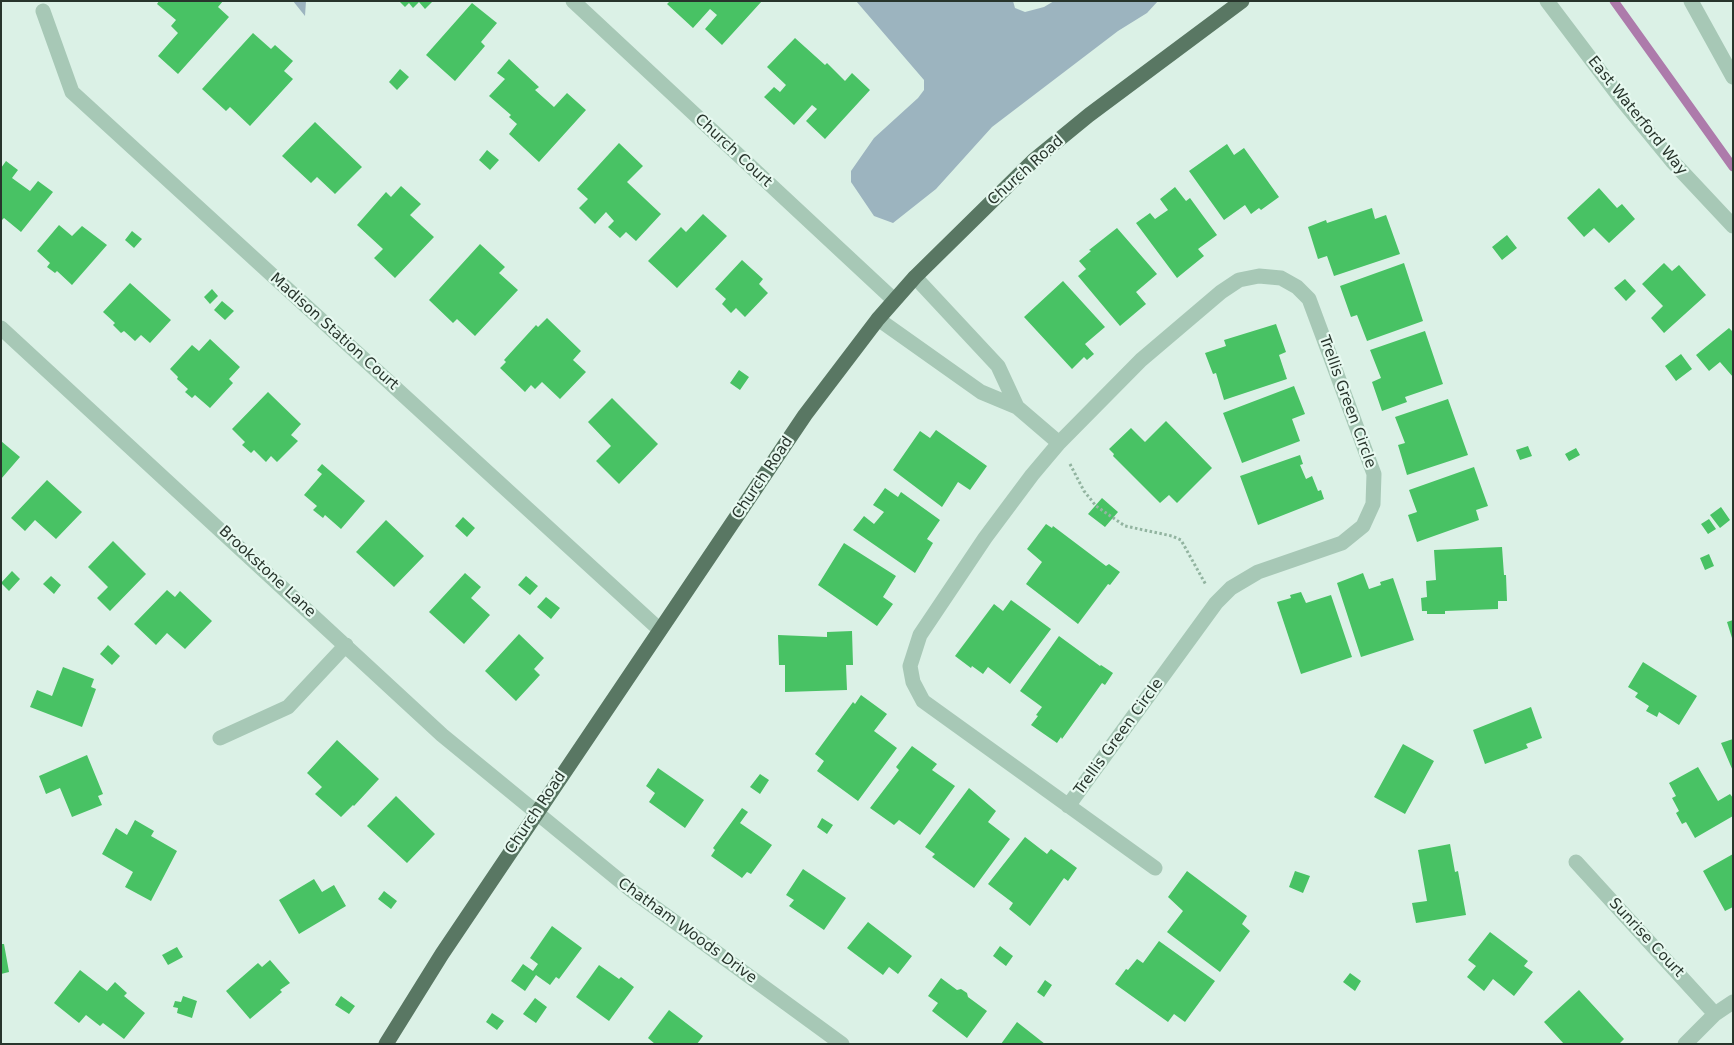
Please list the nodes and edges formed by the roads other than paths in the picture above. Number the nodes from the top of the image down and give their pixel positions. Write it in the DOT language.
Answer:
graph roads {
  1 [pos="573,1"];
  2 [pos="1242,1"];
  3 [pos="1547,1"];
  4 [pos="1691,1"];
  5 [pos="1226,6"];
  6 [pos="43,11"];
  7 [pos="1733,77"];
  8 [pos="1733,226"];
  9 [pos="915,277"];
  10 [pos="894,300"];
  11 [pos="878,319"];
  12 [pos="1,328"];
  13 [pos="1018,407"];
  14 [pos="1059,443"];
  15 [pos="660,630"];
  16 [pos="346,645"];
  17 [pos="220,738"];
  18 [pos="1068,806"];
  19 [pos="536,813"];
  20 [pos="1576,862"];
  21 [pos="1155,868"];
  22 [pos="1733,1002"];
  23 [pos="1715,1014"];
  24 [pos="386,1044"];
  25 [pos="842,1044"];
  26 [pos="1686,1044"];
  1 -- 10 [label="street, Church Court"];
  2 -- 5 [label="main road, Church Road"];
  3 -- 8 [label="street, East Waterford Way"];
  4 -- 7 [label="street"];
  5 -- 9 [label="main road, Church Road"];
  6 -- 15 [label="street, Madison Station Court"];
  9 -- 10 [label="main road, Church Road"];
  9 -- 13 [label="street"];
  10 -- 11 [label="main road, Church Road"];
  11 -- 13 [label="street"];
  11 -- 15 [label="main road, Church Road"];
  12 -- 16 [label="street, Brookstone Lane"];
  13 -- 14 [label="street"];
  14 -- 18 [label="street, Trellis Green Circle"];
  14 -- 18 [label="street, Trellis Green Circle"];
  15 -- 19 [label="main road, Church Road"];
  16 -- 17 [label="street"];
  16 -- 19 [label="street, Brookstone Lane"];
  18 -- 21 [label="street, Trellis Green Circle"];
  19 -- 24 [label="main road, Church Road"];
  19 -- 25 [label="street, Chatham Woods Drive"];
  20 -- 23 [label="street, Sunrise Court"];
  22 -- 23 [label="street"];
  23 -- 26 [label="street"];
}
